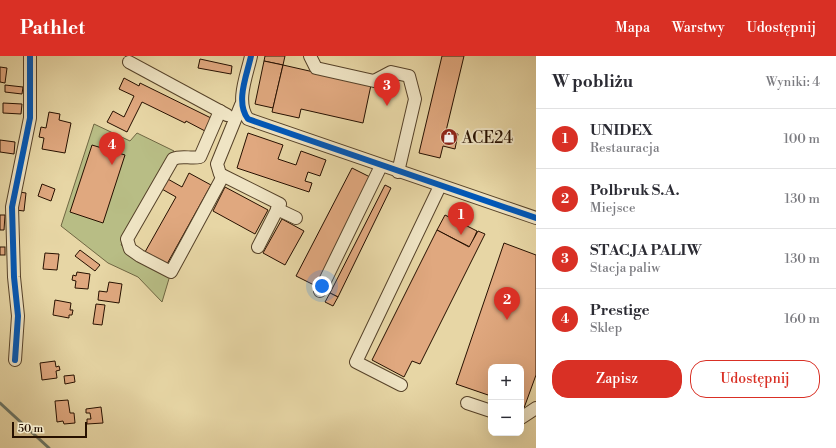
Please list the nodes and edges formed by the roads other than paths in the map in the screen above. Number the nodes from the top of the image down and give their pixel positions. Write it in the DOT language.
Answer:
graph roads {
  1 [pos="30,56"];
  2 [pos="251,56"];
  3 [pos="310,56"];
  4 [pos="129,62"];
  5 [pos="241,105"];
  6 [pos="220,111"];
  7 [pos="236,119"];
  8 [pos="381,166"];
  9 [pos="398,172"];
  10 [pos="223,176"];
  11 [pos="440,186"];
  12 [pos="277,209"];
  13 [pos="296,218"];
  14 [pos="536,218"];
  15 [pos="258,247"];
  16 [pos="320,291"];
  17 [pos="15,360"];
  18 [pos="401,385"];
  19 [pos="467,403"];
  20 [pos="536,408"];
  21 [pos="488,410"];
  22 [pos="524,416"];
  1 -- 17 [label="street"];
  2 -- 5 [label="street"];
  3 -- 9 [label="street"];
  4 -- 6 [label="street"];
  5 -- 7 [label="street"];
  5 -- 8 [label="street"];
  6 -- 7 [label="street"];
  6 -- 10 [label="street"];
  7 -- 10 [label="street"];
  8 -- 9 [label="street"];
  8 -- 16 [label="street"];
  9 -- 11 [label="street"];
  10 -- 12 [label="street"];
  11 -- 14 [label="street"];
  11 -- 18 [label="street"];
  12 -- 13 [label="street"];
  12 -- 15 [label="street"];
  19 -- 21 [label="street"];
  20 -- 22 [label="street"];
}
